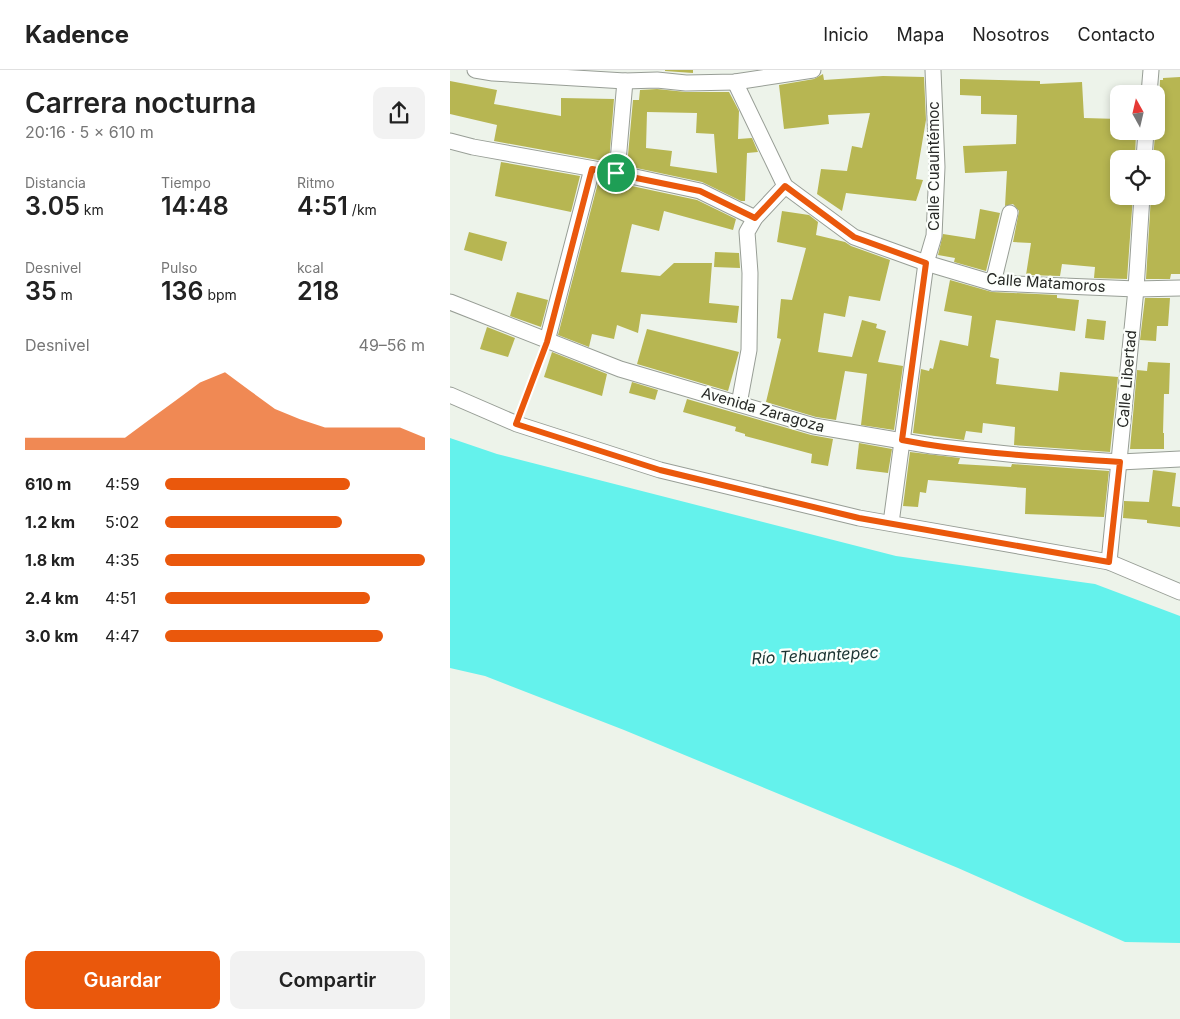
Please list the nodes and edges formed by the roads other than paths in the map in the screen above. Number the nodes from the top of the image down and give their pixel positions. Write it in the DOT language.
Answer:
graph roads {
  1 [pos="475,70"];
  2 [pos="803,70"];
  3 [pos="934,70"];
  4 [pos="1151,70"];
  5 [pos="658,75"];
  6 [pos="625,81"];
  7 [pos="735,82"];
  8 [pos="1150,85"];
  9 [pos="450,141"];
  10 [pos="592,169"];
  11 [pos="616,173"];
  12 [pos="785,186"];
  13 [pos="1141,205"];
  14 [pos="1010,213"];
  15 [pos="755,218"];
  16 [pos="926,263"];
  17 [pos="993,283"];
  18 [pos="1180,288"];
  19 [pos="1136,289"];
  20 [pos="450,302"];
  21 [pos="547,342"];
  22 [pos="450,395"];
  23 [pos="740,404"];
  24 [pos="902,440"];
  25 [pos="1180,459"];
  26 [pos="1120,462"];
  27 [pos="891,523"];
  28 [pos="1109,562"];
  29 [pos="1180,592"];
  1 -- 6 [label="street"];
  2 -- 7 [label="street"];
  3 -- 16 [label="street, Calle Cuauhtémoc"];
  4 -- 8 [label="street"];
  5 -- 6 [label="street"];
  5 -- 7 [label="street"];
  6 -- 11 [label="street"];
  7 -- 12 [label="street"];
  9 -- 10 [label="street"];
  10 -- 11 [label="street"];
  10 -- 21 [label="street"];
  11 -- 15 [label="street"];
  12 -- 15 [label="street"];
  12 -- 16 [label="street, Calle Matamoros"];
  13 -- 19 [label="street, Calle Libertad"];
  14 -- 17 [label="street"];
  15 -- 23 [label="street"];
  16 -- 17 [label="street, Calle Matamoros"];
  16 -- 24 [label="street, Calle Cuauhtémoc"];
  17 -- 19 [label="street, Calle Matamoros"];
  18 -- 19 [label="street, Calle Matamoros"];
  19 -- 26 [label="street, Calle Libertad"];
  20 -- 21 [label="street, Avenida Zaragoza"];
  21 -- 23 [label="street, Avenida Zaragoza"];
  22 -- 27 [label="street"];
  23 -- 24 [label="street, Avenida Zaragoza"];
  24 -- 26 [label="street, Avenida Zaragoza"];
  24 -- 27 [label="street, Calle Cuauhtémoc"];
  25 -- 26 [label="street, Avenida Zaragoza"];
  26 -- 28 [label="street, Calle Libertad"];
  27 -- 28 [label="street"];
  28 -- 29 [label="street"];
}
